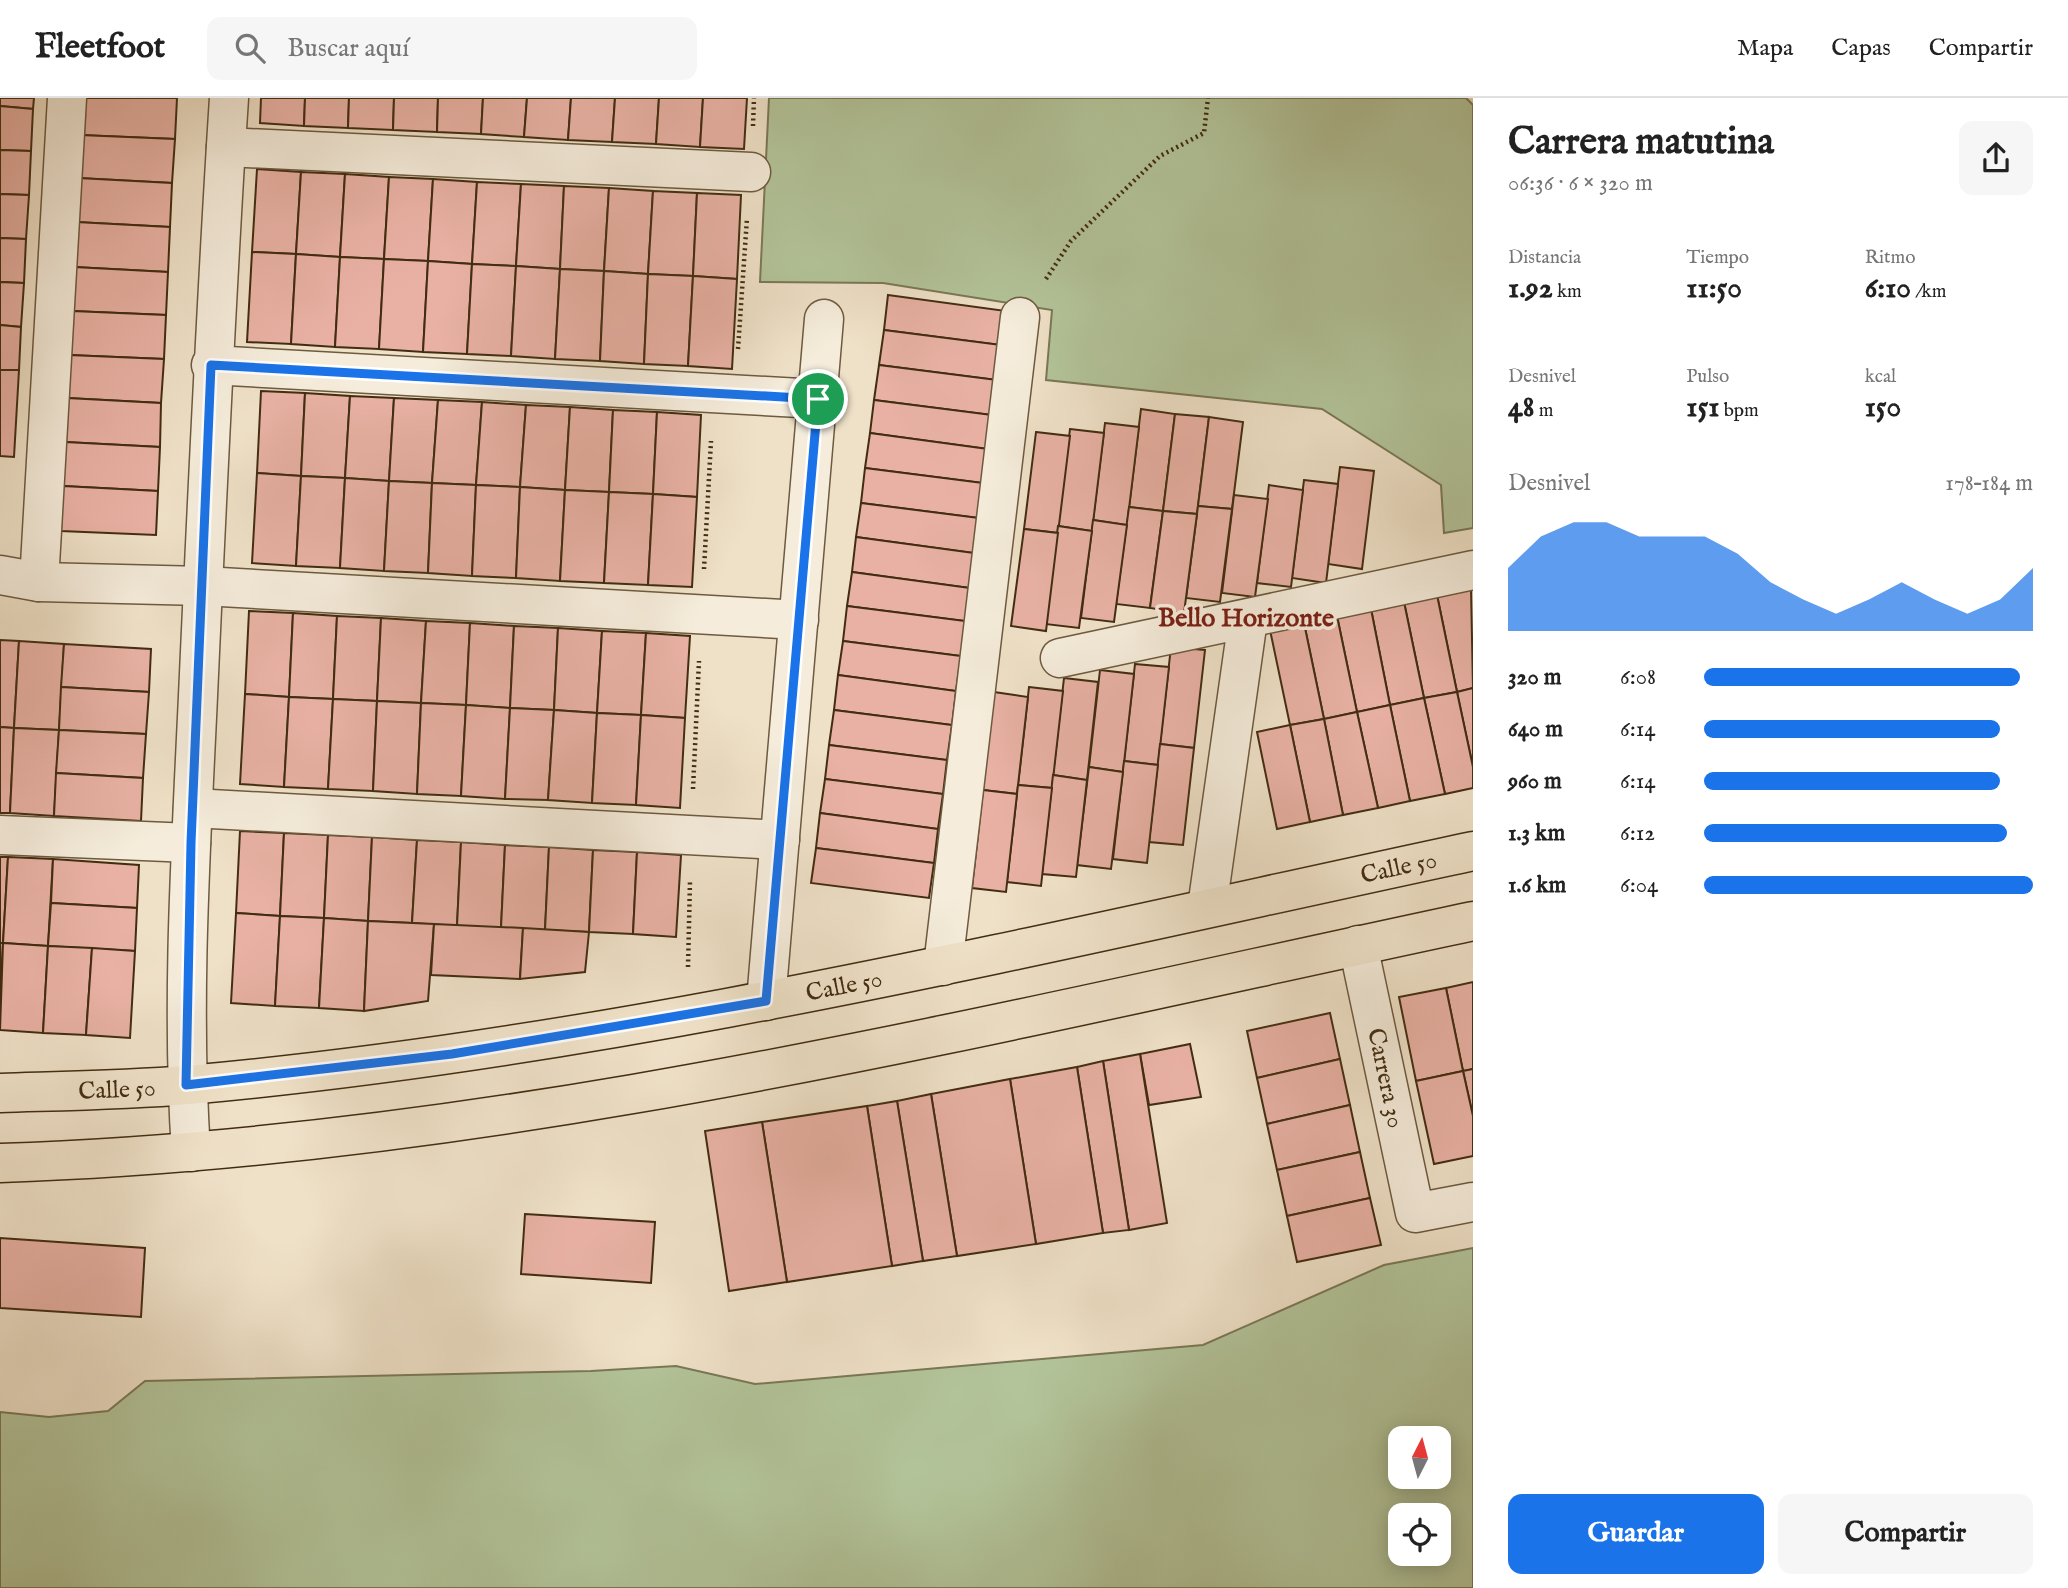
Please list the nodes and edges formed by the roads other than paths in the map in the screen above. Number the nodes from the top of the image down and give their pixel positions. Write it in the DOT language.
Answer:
graph roads {
  1 [pos="67,98"];
  2 [pos="229,98"];
  3 [pos="226,147"];
  4 [pos="751,173"];
  5 [pos="1020,317"];
  6 [pos="824,319"];
  7 [pos="211,365"];
  8 [pos="818,399"];
  9 [pos="1473,570"];
  10 [pos="0,575"];
  11 [pos="39,582"];
  12 [pos="203,586"];
  13 [pos="1248,619"];
  14 [pos="799,620"];
  15 [pos="1060,658"];
  16 [pos="192,826"];
  17 [pos="0,835"];
  18 [pos="779,840"];
  19 [pos="1473,851"];
  20 [pos="1207,908"];
  21 [pos="1473,921"];
  22 [pos="1358,946"];
  23 [pos="943,966"];
  24 [pos="766,1001"];
  25 [pos="186,1085"];
  26 [pos="0,1093"];
  27 [pos="191,1152"];
  28 [pos="0,1163"];
  29 [pos="1473,1202"];
  1 -- 11 [label="street"];
  2 -- 3 [label="street"];
  3 -- 4 [label="street"];
  3 -- 7 [label="street"];
  5 -- 23 [label="street"];
  6 -- 8 [label="street"];
  7 -- 8 [label="street"];
  7 -- 12 [label="street"];
  8 -- 14 [label="street"];
  9 -- 13 [label="street"];
  10 -- 11 [label="street"];
  11 -- 12 [label="street"];
  12 -- 14 [label="street"];
  12 -- 16 [label="street"];
  13 -- 15 [label="street"];
  13 -- 20 [label="street"];
  14 -- 18 [label="street"];
  16 -- 17 [label="street"];
  16 -- 18 [label="street"];
  16 -- 25 [label="street"];
  18 -- 24 [label="street"];
  19 -- 20 [label="main road, Calle 50"];
  20 -- 23 [label="main road, Calle 50"];
  21 -- 22 [label="main road"];
  22 -- 27 [label="main road"];
  22 -- 29 [label="street, Carrera 30"];
  23 -- 24 [label="main road, Calle 50"];
  24 -- 25 [label="main road, Calle 50"];
  25 -- 26 [label="main road, Calle 50"];
  25 -- 27 [label="street"];
  27 -- 28 [label="main road"];
}
